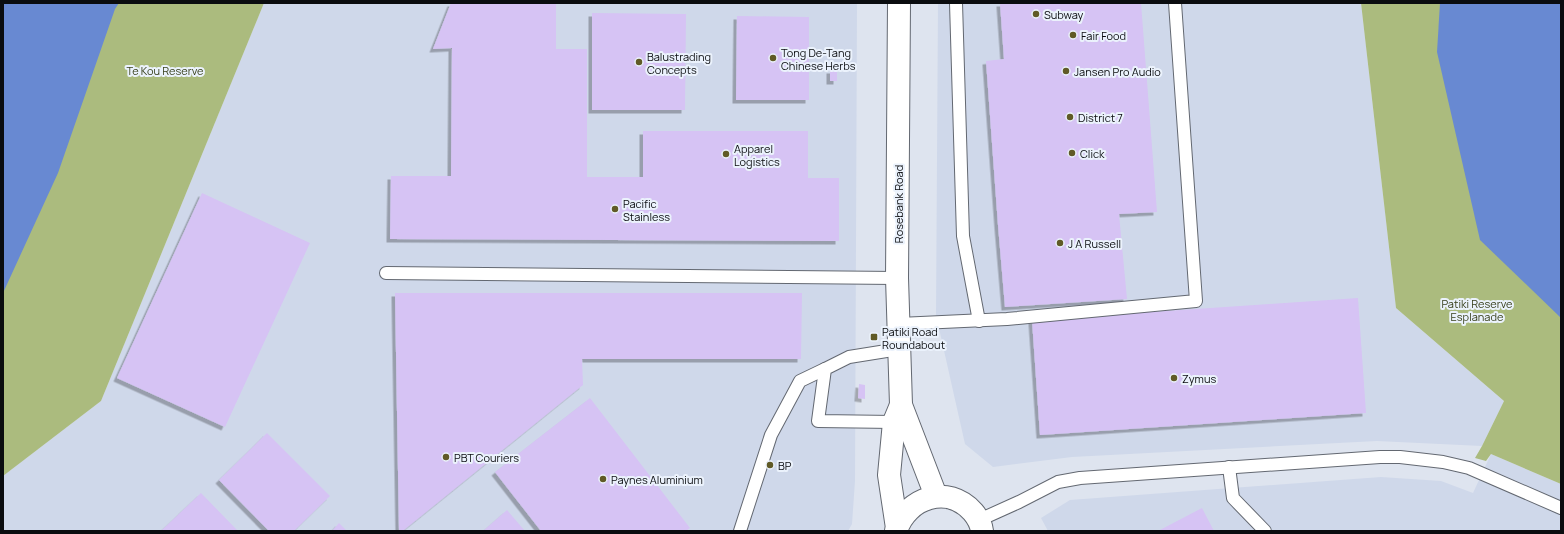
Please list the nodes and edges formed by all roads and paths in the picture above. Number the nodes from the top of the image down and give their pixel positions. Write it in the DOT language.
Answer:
graph roads {
  1 [pos="899,3"];
  2 [pos="956,3"];
  3 [pos="1175,3"];
  4 [pos="386,273"];
  5 [pos="897,278"];
  6 [pos="979,321"];
  7 [pos="899,324"];
  8 [pos="899,349"];
  9 [pos="825,369"];
  10 [pos="897,413"];
  11 [pos="1229,467"];
  12 [pos="936,496"];
  13 [pos="1561,508"];
  14 [pos="981,525"];
  15 [pos="896,530"];
  16 [pos="740,531"];
  17 [pos="1265,531"];
  1 -- 5 [label="main road, Rosebank Road"];
  2 -- 6 [label="lane"];
  3 -- 6 [label="lane"];
  4 -- 5 [label="lane"];
  5 -- 7 [label="main road, Rosebank Road"];
  6 -- 7 [label="lane"];
  7 -- 8 [label="main road, Rosebank Road"];
  8 -- 9 [label="lane"];
  8 -- 10 [label="main road, Rosebank Road"];
  9 -- 10 [label="lane"];
  9 -- 16 [label="lane"];
  10 -- 12 [label="main road, Rosebank Road"];
  10 -- 15 [label="main road, Rosebank Road"];
  11 -- 13 [label="lane"];
  11 -- 14 [label="lane"];
  11 -- 17 [label="lane"];
  12 -- 14 [label="main road"];
  12 -- 15 [label="main road"];
}
